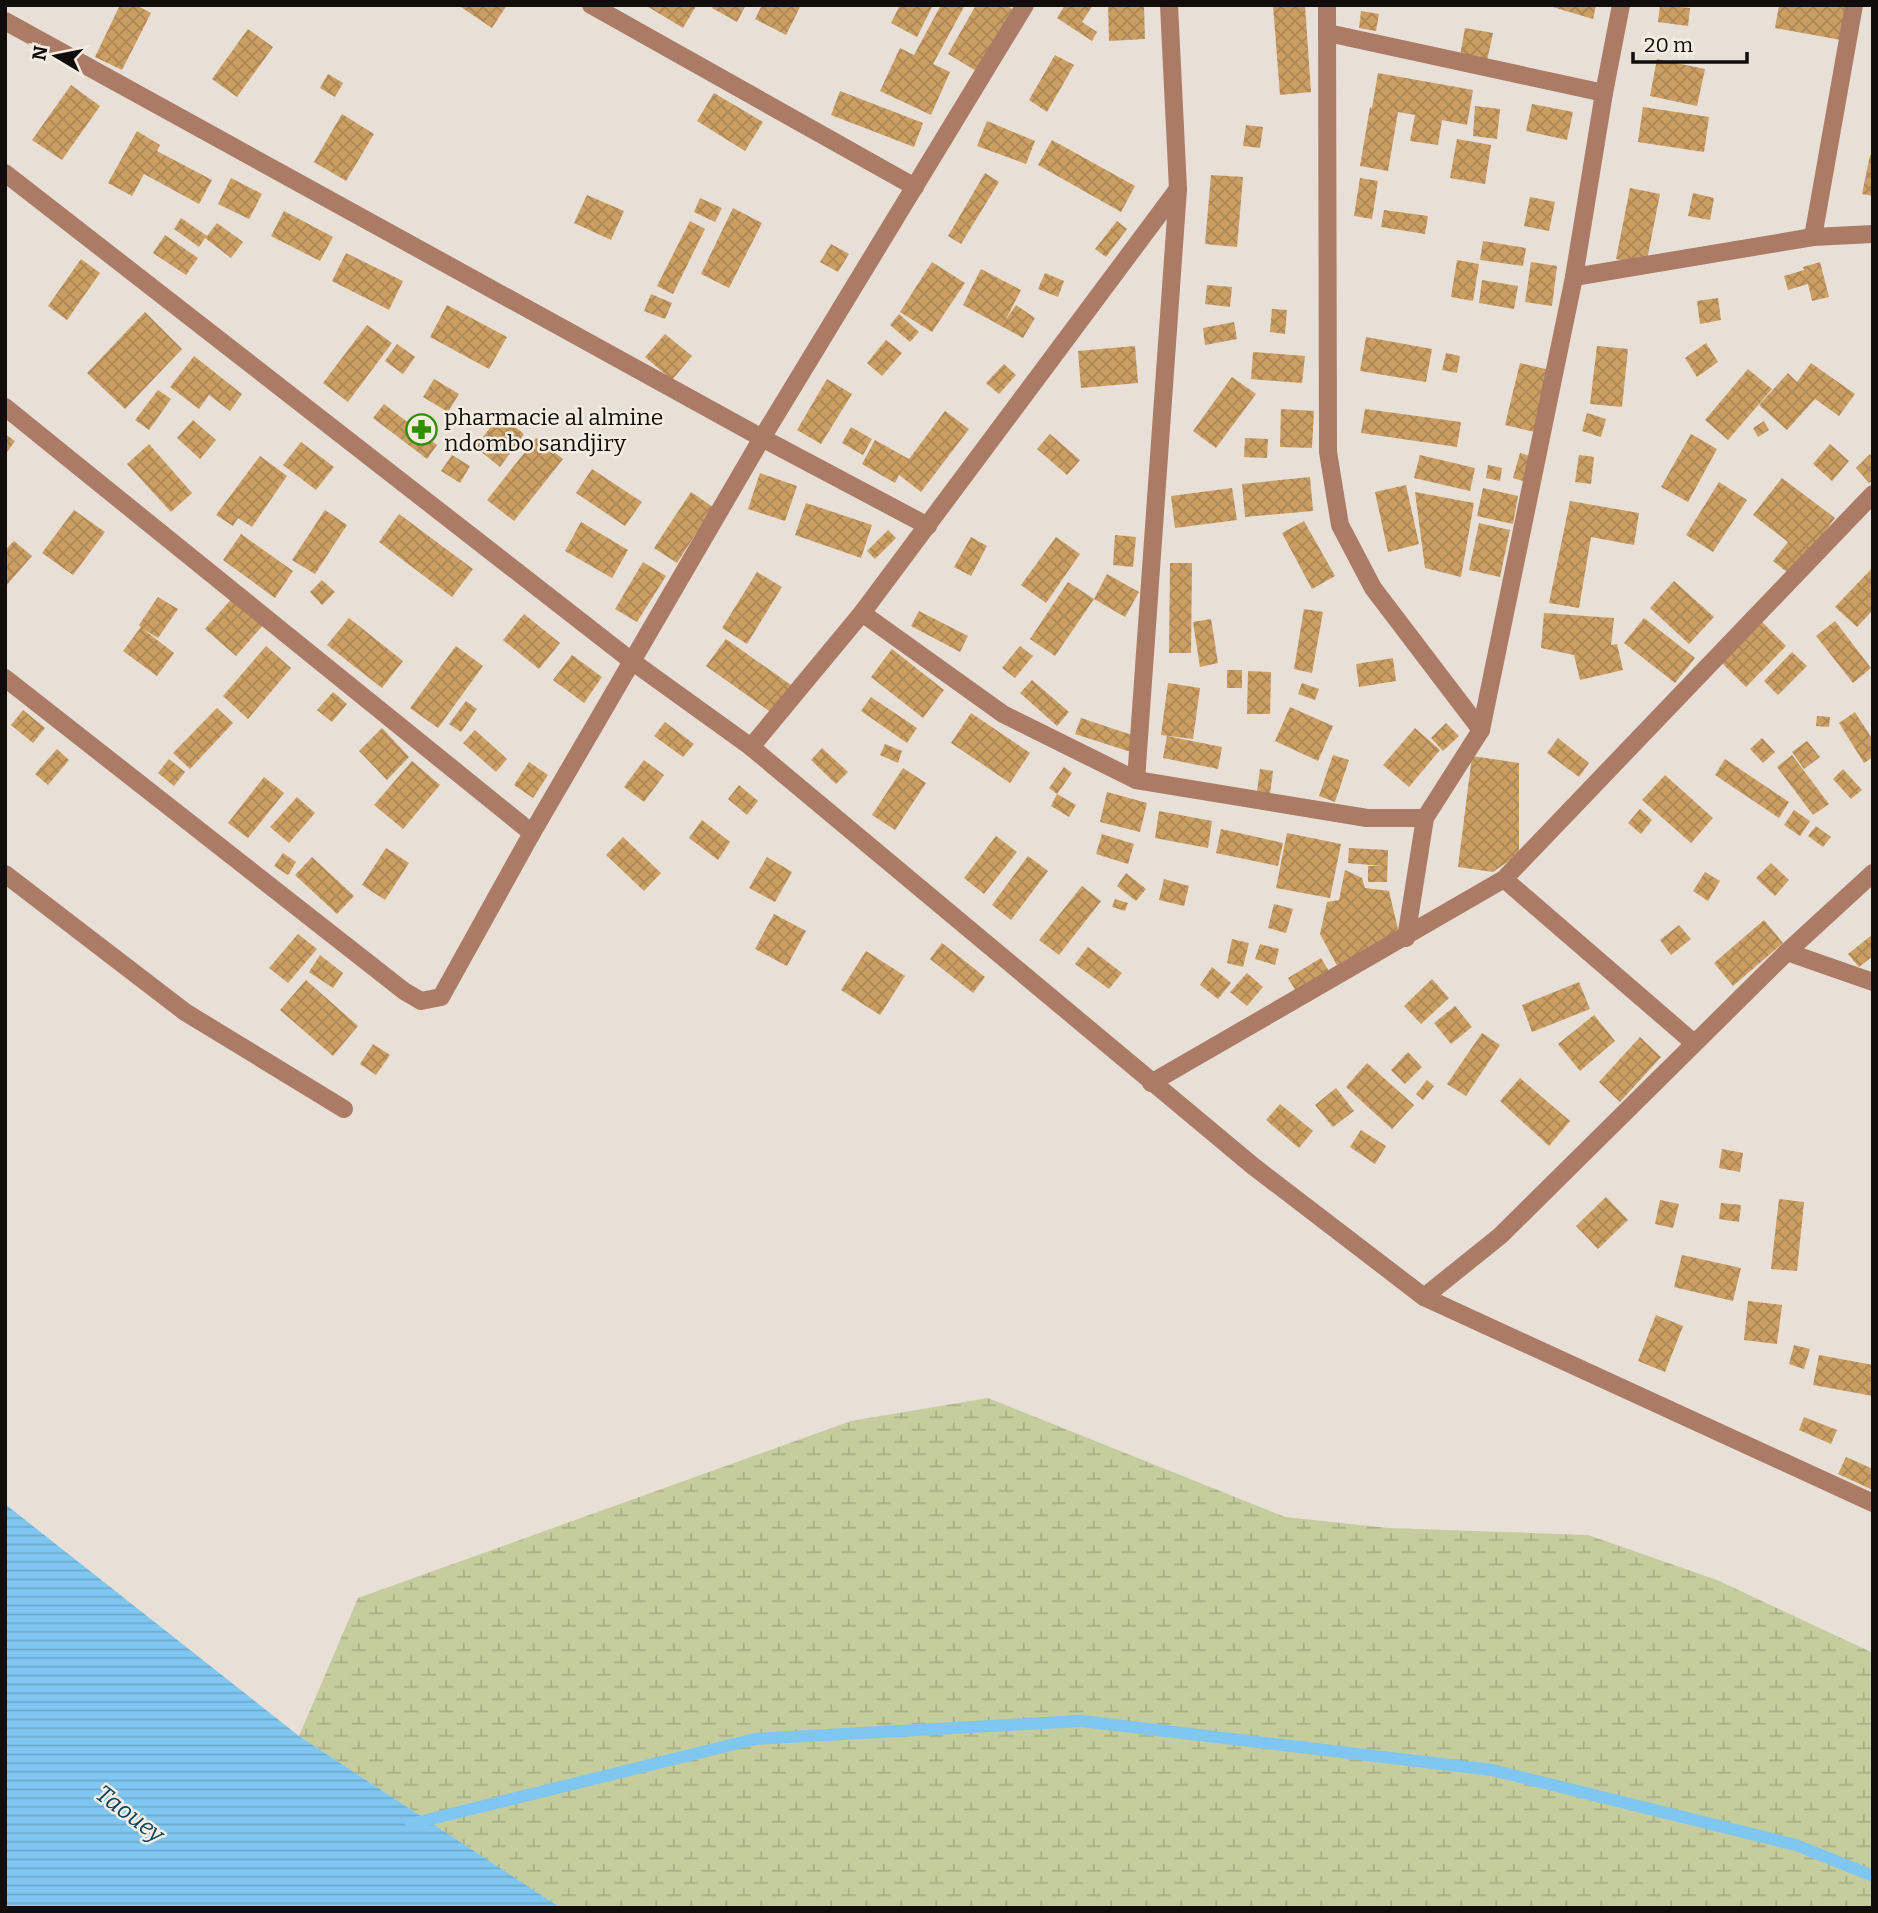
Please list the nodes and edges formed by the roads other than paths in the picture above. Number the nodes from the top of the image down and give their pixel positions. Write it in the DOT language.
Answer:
graph roads {
  1 [pos="591,5"];
  2 [pos="1025,5"];
  3 [pos="1169,5"];
  4 [pos="1327,5"];
  5 [pos="1621,5"];
  6 [pos="1854,5"];
  7 [pos="5,21"];
  8 [pos="1328,33"];
  9 [pos="1604,93"];
  10 [pos="5,173"];
  11 [pos="915,187"];
  12 [pos="1178,189"];
  13 [pos="1873,234"];
  14 [pos="1813,237"];
  15 [pos="1574,277"];
  16 [pos="5,407"];
  17 [pos="762,438"];
  18 [pos="1873,494"];
  19 [pos="928,526"];
  20 [pos="862,613"];
  21 [pos="633,662"];
  22 [pos="5,678"];
  23 [pos="1481,730"];
  24 [pos="751,747"];
  25 [pos="1136,780"];
  26 [pos="1425,818"];
  27 [pos="532,833"];
  28 [pos="1873,873"];
  29 [pos="5,874"];
  30 [pos="1504,879"];
  31 [pos="1406,938"];
  32 [pos="1787,952"];
  33 [pos="1873,982"];
  34 [pos="1695,1043"];
  35 [pos="1151,1083"];
  36 [pos="344,1109"];
  37 [pos="1424,1297"];
  38 [pos="1873,1503"];
  1 -- 11 [label="street"];
  2 -- 11 [label="street"];
  3 -- 12 [label="street"];
  4 -- 8 [label="street"];
  5 -- 9 [label="street"];
  6 -- 14 [label="street"];
  7 -- 17 [label="street"];
  8 -- 9 [label="street"];
  8 -- 23 [label="street"];
  9 -- 15 [label="street"];
  10 -- 21 [label="street"];
  11 -- 17 [label="street"];
  12 -- 19 [label="street"];
  12 -- 25 [label="street"];
  13 -- 14 [label="street"];
  14 -- 15 [label="street"];
  15 -- 23 [label="street"];
  16 -- 27 [label="street"];
  17 -- 19 [label="street"];
  17 -- 21 [label="street"];
  18 -- 30 [label="street"];
  19 -- 20 [label="street"];
  20 -- 24 [label="street"];
  20 -- 25 [label="street"];
  21 -- 24 [label="street"];
  21 -- 27 [label="street"];
  22 -- 27 [label="street"];
  23 -- 26 [label="street"];
  24 -- 35 [label="street"];
  25 -- 26 [label="street"];
  26 -- 31 [label="street"];
  28 -- 32 [label="street"];
  29 -- 36 [label="street"];
  30 -- 31 [label="street"];
  30 -- 34 [label="street"];
  31 -- 35 [label="street"];
  32 -- 33 [label="street"];
  32 -- 34 [label="street"];
  34 -- 37 [label="street"];
  35 -- 37 [label="street"];
  37 -- 38 [label="street"];
}
